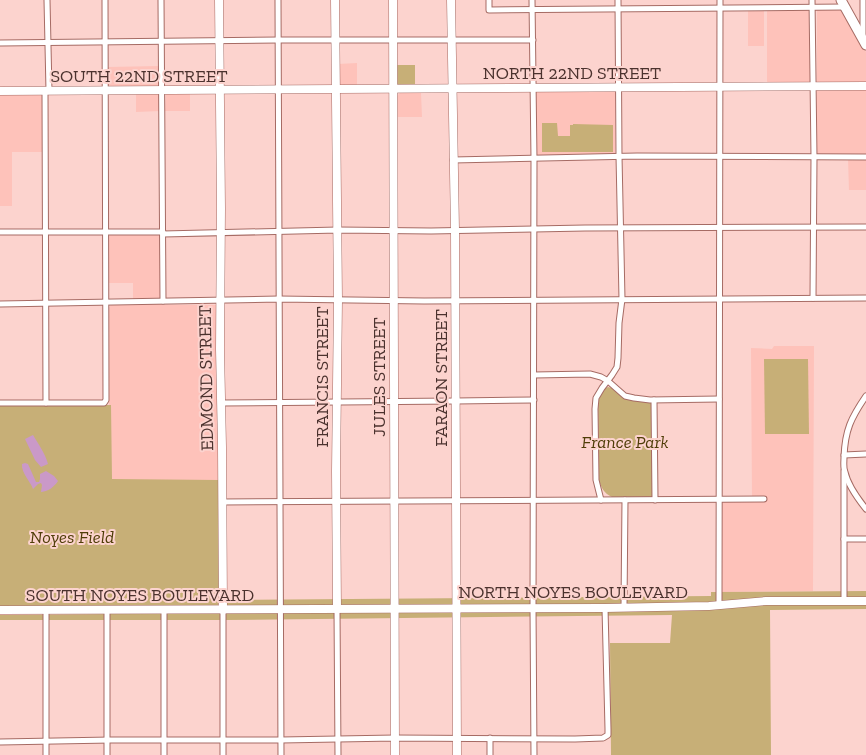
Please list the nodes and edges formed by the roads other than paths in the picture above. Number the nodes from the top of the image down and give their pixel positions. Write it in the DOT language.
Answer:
graph roads {
  1 [pos="47,0"];
  2 [pos="104,0"];
  3 [pos="161,0"];
  4 [pos="219,0"];
  5 [pos="278,0"];
  6 [pos="335,0"];
  7 [pos="393,0"];
  8 [pos="451,0"];
  9 [pos="489,0"];
  10 [pos="532,0"];
  11 [pos="618,0"];
  12 [pos="720,0"];
  13 [pos="812,0"];
  14 [pos="863,0"];
  15 [pos="843,4"];
  16 [pos="618,8"];
  17 [pos="720,8"];
  18 [pos="812,8"];
  19 [pos="532,9"];
  20 [pos="279,40"];
  21 [pos="336,40"];
  22 [pos="392,40"];
  23 [pos="451,40"];
  24 [pos="533,40"];
  25 [pos="220,41"];
  26 [pos="48,42"];
  27 [pos="105,42"];
  28 [pos="162,42"];
  29 [pos="864,42"];
  30 [pos="0,43"];
  31 [pos="720,86"];
  32 [pos="866,86"];
  33 [pos="813,87"];
  34 [pos="533,88"];
  35 [pos="619,88"];
  36 [pos="452,89"];
  37 [pos="220,90"];
  38 [pos="278,90"];
  39 [pos="336,90"];
  40 [pos="393,90"];
  41 [pos="47,91"];
  42 [pos="105,91"];
  43 [pos="162,91"];
  44 [pos="0,92"];
  45 [pos="619,156"];
  46 [pos="719,157"];
  47 [pos="814,157"];
  48 [pos="866,157"];
  49 [pos="534,159"];
  50 [pos="453,160"];
  51 [pos="814,227"];
  52 [pos="866,227"];
  53 [pos="620,228"];
  54 [pos="719,228"];
  55 [pos="533,229"];
  56 [pos="338,230"];
  57 [pos="394,230"];
  58 [pos="455,230"];
  59 [pos="0,232"];
  60 [pos="46,232"];
  61 [pos="106,232"];
  62 [pos="279,232"];
  63 [pos="163,233"];
  64 [pos="221,233"];
  65 [pos="719,298"];
  66 [pos="813,298"];
  67 [pos="866,298"];
  68 [pos="622,299"];
  69 [pos="220,300"];
  70 [pos="279,300"];
  71 [pos="338,300"];
  72 [pos="533,300"];
  73 [pos="163,301"];
  74 [pos="394,301"];
  75 [pos="455,301"];
  76 [pos="106,302"];
  77 [pos="46,303"];
  78 [pos="0,304"];
  79 [pos="534,375"];
  80 [pos="608,381"];
  81 [pos="866,396"];
  82 [pos="719,399"];
  83 [pos="534,400"];
  84 [pos="654,400"];
  85 [pos="456,401"];
  86 [pos="337,402"];
  87 [pos="394,402"];
  88 [pos="0,403"];
  89 [pos="46,403"];
  90 [pos="221,403"];
  91 [pos="279,403"];
  92 [pos="866,454"];
  93 [pos="844,455"];
  94 [pos="844,471"];
  95 [pos="719,499"];
  96 [pos="764,499"];
  97 [pos="394,500"];
  98 [pos="456,500"];
  99 [pos="533,500"];
  100 [pos="601,500"];
  101 [pos="624,500"];
  102 [pos="655,500"];
  103 [pos="337,501"];
  104 [pos="222,502"];
  105 [pos="280,502"];
  106 [pos="866,509"];
  107 [pos="844,538"];
  108 [pos="866,538"];
  109 [pos="866,600"];
  110 [pos="844,601"];
  111 [pos="719,605"];
  112 [pos="624,607"];
  113 [pos="456,608"];
  114 [pos="532,608"];
  115 [pos="605,608"];
  116 [pos="281,609"];
  117 [pos="337,609"];
  118 [pos="394,609"];
  119 [pos="0,610"];
  120 [pos="46,610"];
  121 [pos="107,610"];
  122 [pos="164,610"];
  123 [pos="222,610"];
  124 [pos="395,738"];
  125 [pos="457,738"];
  126 [pos="490,738"];
  127 [pos="338,739"];
  128 [pos="534,739"];
  129 [pos="107,740"];
  130 [pos="164,740"];
  131 [pos="223,740"];
  132 [pos="281,740"];
  133 [pos="46,741"];
  134 [pos="0,742"];
  135 [pos="46,755"];
  136 [pos="107,755"];
  137 [pos="164,755"];
  138 [pos="223,755"];
  139 [pos="281,755"];
  140 [pos="338,755"];
  141 [pos="396,755"];
  142 [pos="457,755"];
  143 [pos="490,755"];
  144 [pos="534,755"];
  1 -- 26 [label="street"];
  2 -- 27 [label="street"];
  3 -- 28 [label="street"];
  4 -- 25 [label="main road, EDMOND STREET"];
  5 -- 20 [label="street"];
  6 -- 21 [label="main road, FRANCIS STREET"];
  7 -- 22 [label="main road, JULES STREET"];
  8 -- 23 [label="main road, FARAON STREET"];
  9 -- 19 [label="street"];
  10 -- 19 [label="street"];
  11 -- 16 [label="street"];
  12 -- 17 [label="street"];
  13 -- 18 [label="street"];
  14 -- 29 [label="street"];
  15 -- 18 [label="street"];
  15 -- 29 [label="main road"];
  16 -- 17 [label="street"];
  16 -- 19 [label="street"];
  16 -- 35 [label="street"];
  17 -- 18 [label="street"];
  17 -- 31 [label="street"];
  18 -- 33 [label="street"];
  19 -- 24 [label="street"];
  20 -- 21 [label="street"];
  20 -- 25 [label="street"];
  20 -- 38 [label="street"];
  21 -- 22 [label="street"];
  21 -- 39 [label="main road, FRANCIS STREET"];
  22 -- 23 [label="street"];
  22 -- 40 [label="main road, JULES STREET"];
  23 -- 24 [label="street"];
  23 -- 36 [label="main road, FARAON STREET"];
  24 -- 34 [label="street"];
  25 -- 28 [label="street"];
  25 -- 37 [label="main road, EDMOND STREET"];
  26 -- 27 [label="street"];
  26 -- 30 [label="street"];
  26 -- 41 [label="street"];
  27 -- 28 [label="street"];
  27 -- 42 [label="street"];
  28 -- 43 [label="street"];
  31 -- 33 [label="main road, NORTH 22ND STREET"];
  31 -- 35 [label="main road, NORTH 22ND STREET"];
  31 -- 46 [label="street"];
  32 -- 33 [label="main road, NORTH 22ND STREET"];
  33 -- 47 [label="street"];
  34 -- 35 [label="main road, NORTH 22ND STREET"];
  34 -- 36 [label="main road, NORTH 22ND STREET"];
  34 -- 49 [label="street"];
  35 -- 45 [label="street"];
  36 -- 40 [label="main road, NORTH 22ND STREET"];
  36 -- 50 [label="main road, FARAON STREET"];
  37 -- 38 [label="main road, SOUTH 22ND STREET"];
  37 -- 43 [label="main road, SOUTH 22ND STREET"];
  37 -- 64 [label="main road, EDMOND STREET"];
  38 -- 39 [label="main road, NORTH 22ND STREET"];
  38 -- 62 [label="street"];
  39 -- 40 [label="main road, NORTH 22ND STREET"];
  39 -- 56 [label="main road, FRANCIS STREET"];
  40 -- 57 [label="main road, JULES STREET"];
  41 -- 42 [label="main road, SOUTH 22ND STREET"];
  41 -- 44 [label="main road, SOUTH 22ND STREET"];
  41 -- 60 [label="street"];
  42 -- 43 [label="main road, SOUTH 22ND STREET"];
  42 -- 61 [label="street"];
  43 -- 63 [label="street"];
  45 -- 46 [label="street"];
  45 -- 49 [label="street"];
  45 -- 53 [label="street"];
  46 -- 47 [label="street"];
  46 -- 54 [label="street"];
  47 -- 48 [label="street"];
  47 -- 51 [label="street"];
  49 -- 50 [label="street"];
  49 -- 55 [label="street"];
  50 -- 58 [label="main road, FARAON STREET"];
  51 -- 52 [label="street"];
  51 -- 54 [label="street"];
  51 -- 66 [label="street"];
  53 -- 54 [label="street"];
  53 -- 55 [label="street"];
  53 -- 68 [label="street"];
  54 -- 65 [label="street"];
  55 -- 58 [label="street"];
  55 -- 72 [label="street"];
  56 -- 57 [label="street"];
  56 -- 62 [label="street"];
  56 -- 71 [label="main road, FRANCIS STREET"];
  57 -- 58 [label="street"];
  57 -- 74 [label="main road, JULES STREET"];
  58 -- 75 [label="main road, FARAON STREET"];
  59 -- 60 [label="street"];
  60 -- 61 [label="street"];
  60 -- 77 [label="street"];
  61 -- 63 [label="street"];
  61 -- 76 [label="street"];
  62 -- 64 [label="street"];
  62 -- 70 [label="street"];
  63 -- 64 [label="street"];
  63 -- 73 [label="street"];
  64 -- 69 [label="main road, EDMOND STREET"];
  65 -- 66 [label="street"];
  65 -- 68 [label="street"];
  65 -- 82 [label="street"];
  66 -- 67 [label="street"];
  68 -- 72 [label="street"];
  68 -- 80 [label="street"];
  69 -- 70 [label="street"];
  69 -- 73 [label="street"];
  69 -- 90 [label="main road, EDMOND STREET"];
  70 -- 71 [label="street"];
  70 -- 91 [label="street"];
  71 -- 74 [label="street"];
  71 -- 86 [label="main road, FRANCIS STREET"];
  72 -- 75 [label="street"];
  72 -- 79 [label="street"];
  73 -- 76 [label="street"];
  74 -- 75 [label="street"];
  74 -- 87 [label="main road, JULES STREET"];
  75 -- 85 [label="main road, FARAON STREET"];
  76 -- 77 [label="street"];
  76 -- 89 [label="street"];
  77 -- 78 [label="street"];
  77 -- 89 [label="street"];
  79 -- 80 [label="street"];
  79 -- 83 [label="street"];
  80 -- 84 [label="street"];
  80 -- 100 [label="street"];
  81 -- 93 [label="street"];
  82 -- 84 [label="street"];
  82 -- 95 [label="street"];
  83 -- 85 [label="street"];
  83 -- 99 [label="street"];
  84 -- 102 [label="street"];
  85 -- 87 [label="street"];
  85 -- 98 [label="main road, FARAON STREET"];
  86 -- 87 [label="street"];
  86 -- 91 [label="street"];
  86 -- 103 [label="main road, FRANCIS STREET"];
  87 -- 97 [label="main road, JULES STREET"];
  88 -- 89 [label="street"];
  90 -- 91 [label="street"];
  90 -- 104 [label="main road, EDMOND STREET"];
  91 -- 105 [label="street"];
  92 -- 93 [label="street"];
  93 -- 94 [label="street"];
  94 -- 106 [label="street"];
  94 -- 107 [label="street"];
  95 -- 96 [label="street"];
  95 -- 102 [label="street"];
  95 -- 111 [label="street"];
  97 -- 98 [label="street"];
  97 -- 103 [label="street"];
  97 -- 118 [label="main road, JULES STREET"];
  98 -- 99 [label="street"];
  98 -- 113 [label="main road, FARAON STREET"];
  99 -- 100 [label="street"];
  99 -- 114 [label="street"];
  100 -- 101 [label="street"];
  101 -- 102 [label="street"];
  101 -- 112 [label="street"];
  103 -- 105 [label="street"];
  103 -- 117 [label="main road, FRANCIS STREET"];
  104 -- 105 [label="street"];
  104 -- 123 [label="main road, EDMOND STREET"];
  105 -- 116 [label="street"];
  107 -- 108 [label="street"];
  107 -- 110 [label="street"];
  109 -- 110 [label="main road, NORTH NOYES BOULEVARD"];
  110 -- 111 [label="main road, NORTH NOYES BOULEVARD"];
  111 -- 112 [label="main road, NORTH NOYES BOULEVARD"];
  112 -- 115 [label="main road, NORTH NOYES BOULEVARD"];
  113 -- 114 [label="main road, NORTH NOYES BOULEVARD"];
  113 -- 118 [label="main road, NORTH NOYES BOULEVARD"];
  113 -- 125 [label="main road, FARAON STREET"];
  114 -- 115 [label="main road, NORTH NOYES BOULEVARD"];
  114 -- 128 [label="street"];
  115 -- 128 [label="street"];
  116 -- 117 [label="main road, NORTH NOYES BOULEVARD"];
  116 -- 123 [label="main road, SOUTH NOYES BOULEVARD"];
  116 -- 132 [label="street"];
  117 -- 118 [label="main road, NORTH NOYES BOULEVARD"];
  117 -- 127 [label="street, FRANCIS STREET"];
  118 -- 124 [label="main road, JULES STREET"];
  119 -- 120 [label="main road, SOUTH NOYES BOULEVARD"];
  120 -- 121 [label="main road, SOUTH NOYES BOULEVARD"];
  120 -- 133 [label="street"];
  121 -- 122 [label="main road, SOUTH NOYES BOULEVARD"];
  121 -- 129 [label="street"];
  122 -- 123 [label="main road, SOUTH NOYES BOULEVARD"];
  122 -- 130 [label="street"];
  123 -- 131 [label="street, EDMOND STREET"];
  124 -- 125 [label="street"];
  124 -- 127 [label="street"];
  124 -- 141 [label="main road, JULES STREET"];
  125 -- 126 [label="street"];
  125 -- 142 [label="main road, FARAON STREET"];
  126 -- 128 [label="street"];
  126 -- 143 [label="street"];
  127 -- 132 [label="street"];
  127 -- 140 [label="street, FRANCIS STREET"];
  128 -- 144 [label="street"];
  129 -- 130 [label="street"];
  129 -- 133 [label="street"];
  129 -- 136 [label="street"];
  130 -- 131 [label="street"];
  130 -- 137 [label="street"];
  131 -- 132 [label="street"];
  131 -- 138 [label="street, EDMOND STREET"];
  132 -- 139 [label="street"];
  133 -- 134 [label="street"];
  133 -- 135 [label="street"];
}
